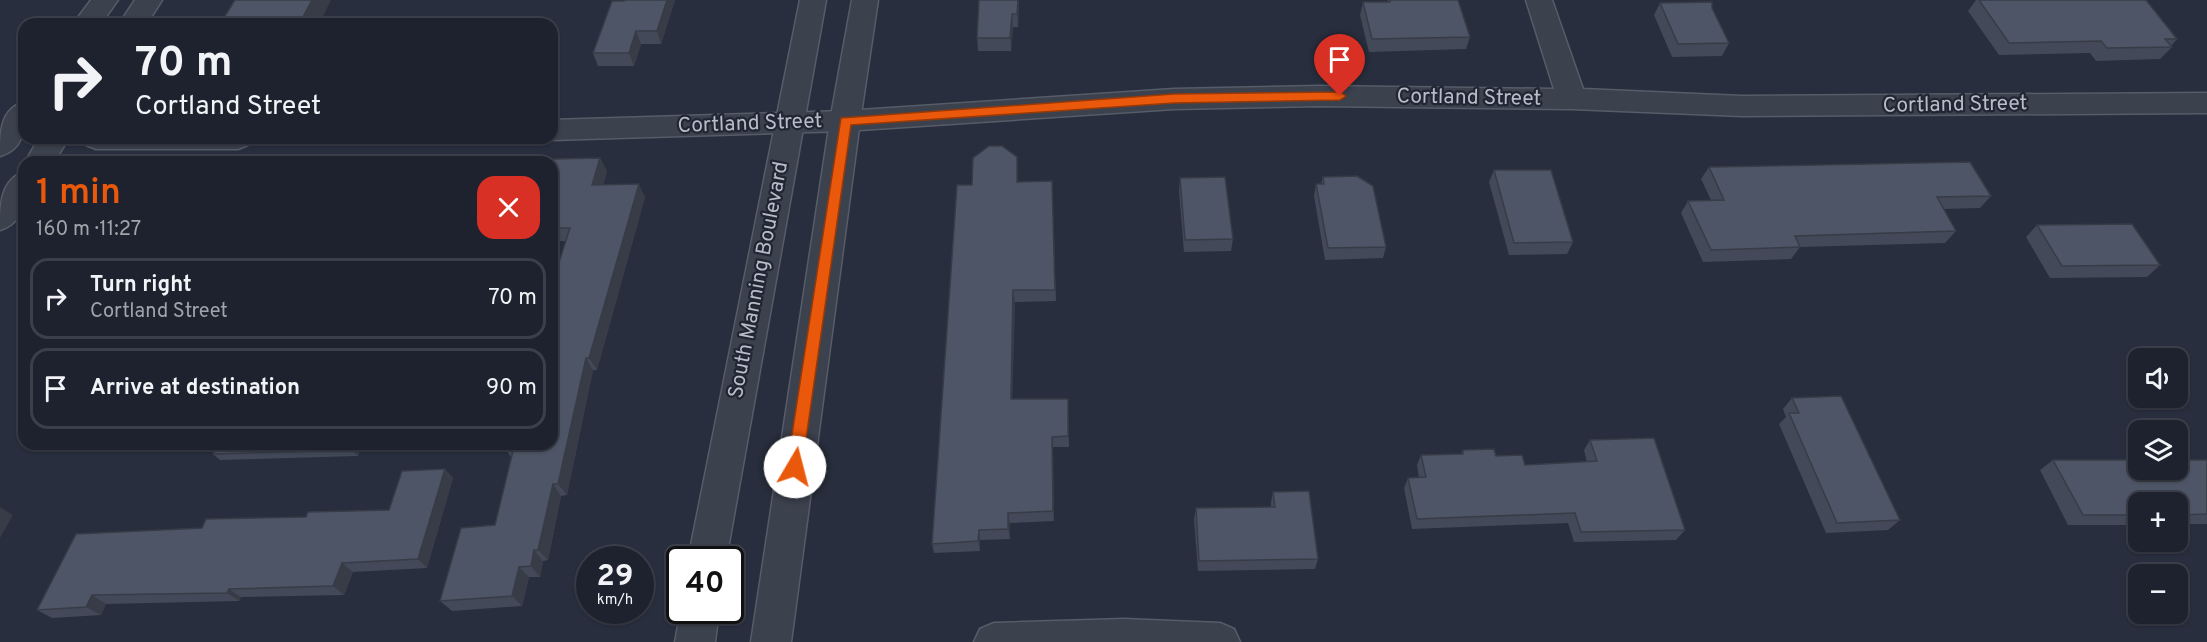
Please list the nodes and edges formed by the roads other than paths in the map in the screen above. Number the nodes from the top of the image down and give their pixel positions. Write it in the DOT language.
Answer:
graph roads {
  1 [pos="105,0"];
  2 [pos="149,0"];
  3 [pos="813,0"];
  4 [pos="866,0"];
  5 [pos="1539,0"];
  6 [pos="92,18"];
  7 [pos="137,18"];
  8 [pos="1572,99"];
  9 [pos="2207,103"];
  10 [pos="846,121"];
  11 [pos="18,122"];
  12 [pos="789,123"];
  13 [pos="558,129"];
  14 [pos="8,138"];
  15 [pos="18,192"];
  16 [pos="0,218"];
  17 [pos="710,546"];
  18 [pos="698,624"];
  19 [pos="695,642"];
  20 [pos="771,642"];
  21 [pos="993,642"];
  22 [pos="1220,642"];
  1 -- 6 [label="street"];
  2 -- 7 [label="street"];
  3 -- 12 [label="street, South Manning Boulevard"];
  4 -- 10 [label="street"];
  5 -- 8 [label="street"];
  8 -- 9 [label="street, Cortland Street"];
  8 -- 10 [label="street, Cortland Street"];
  10 -- 12 [label="street, Cortland Street"];
  10 -- 20 [label="street"];
  11 -- 14 [label="street"];
  12 -- 13 [label="street, Cortland Street"];
  12 -- 17 [label="street, South Manning Boulevard"];
  15 -- 16 [label="street"];
  18 -- 19 [label="street"];
  21 -- 22 [label="street"];
}
